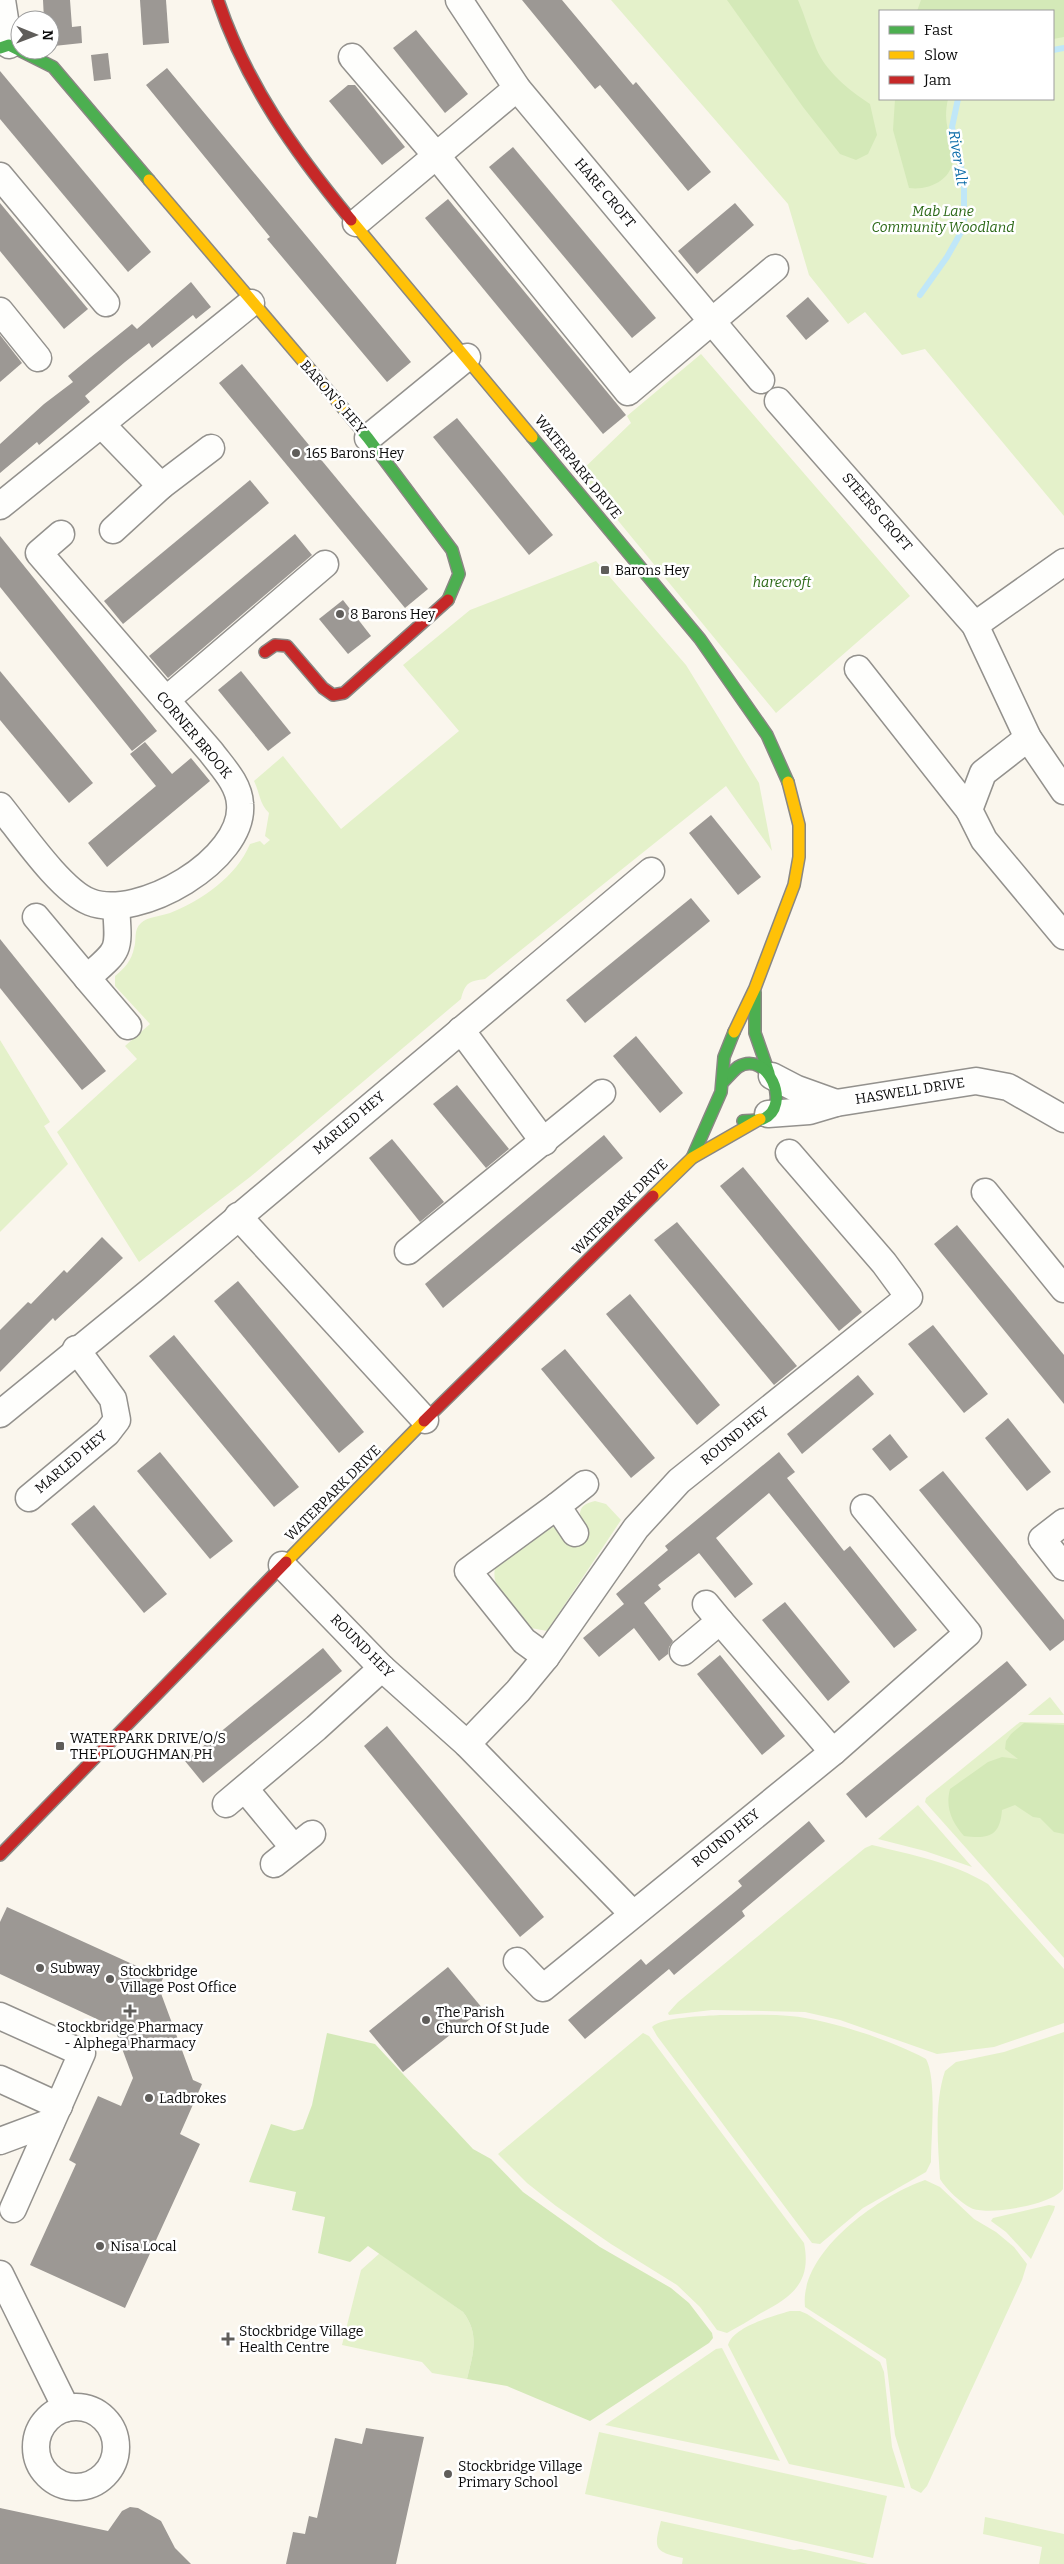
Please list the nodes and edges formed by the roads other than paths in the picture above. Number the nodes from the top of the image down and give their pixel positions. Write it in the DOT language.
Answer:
graph roads {
  1 [pos="2,0"];
  2 [pos="218,0"];
  3 [pos="459,0"];
  4 [pos="5,46"];
  5 [pos="352,57"];
  6 [pos="517,88"];
  7 [pos="436,154"];
  8 [pos="0,176"];
  9 [pos="356,223"];
  10 [pos="775,268"];
  11 [pos="106,303"];
  12 [pos="251,303"];
  13 [pos="0,311"];
  14 [pos="713,322"];
  15 [pos="467,357"];
  16 [pos="38,358"];
  17 [pos="761,380"];
  18 [pos="778,401"];
  19 [pos="102,426"];
  20 [pos="368,438"];
  21 [pos="211,448"];
  22 [pos="161,486"];
  23 [pos="0,506"];
  24 [pos="113,530"];
  25 [pos="61,534"];
  26 [pos="1064,562"];
  27 [pos="325,564"];
  28 [pos="256,623"];
  29 [pos="975,626"];
  30 [pos="270,648"];
  31 [pos="858,669"];
  32 [pos="166,700"];
  33 [pos="1028,738"];
  34 [pos="1064,791"];
  35 [pos="0,806"];
  36 [pos="969,810"];
  37 [pos="651,871"];
  38 [pos="116,906"];
  39 [pos="36,916"];
  40 [pos="1064,936"];
  41 [pos="87,978"];
  42 [pos="755,988"];
  43 [pos="128,1026"];
  44 [pos="461,1030"];
  45 [pos="770,1074"];
  46 [pos="722,1087"];
  47 [pos="602,1093"];
  48 [pos="836,1103"];
  49 [pos="764,1117"];
  50 [pos="1064,1120"];
  51 [pos="544,1142"];
  52 [pos="789,1152"];
  53 [pos="692,1158"];
  54 [pos="985,1192"];
  55 [pos="238,1216"];
  56 [pos="408,1251"];
  57 [pos="1064,1289"];
  58 [pos="76,1349"];
  59 [pos="0,1414"];
  60 [pos="425,1420"];
  61 [pos="585,1484"];
  62 [pos="29,1498"];
  63 [pos="557,1506"];
  64 [pos="864,1508"];
  65 [pos="1064,1522"];
  66 [pos="575,1533"];
  67 [pos="282,1565"];
  68 [pos="1064,1567"];
  69 [pos="683,1652"];
  70 [pos="546,1657"];
  71 [pos="382,1668"];
  72 [pos="467,1744"];
  73 [pos="833,1752"];
  74 [pos="294,1848"];
  75 [pos="0,1855"];
  76 [pos="633,1914"];
  77 [pos="517,1961"];
  78 [pos="0,2016"];
  79 [pos="0,2079"];
  80 [pos="55,2114"];
  81 [pos="0,2141"];
  82 [pos="13,2209"];
  83 [pos="0,2274"];
  84 [pos="66,2408"];
  1 -- 4 [label="street"];
  2 -- 9 [label="street, WATERPARK DRIVE"];
  3 -- 6 [label="street, HARE CROFT"];
  4 -- 12 [label="street, BARON'S HEY"];
  5 -- 7 [label="street"];
  6 -- 7 [label="street"];
  6 -- 14 [label="street, HARE CROFT"];
  7 -- 9 [label="street"];
  7 -- 14 [label="street"];
  8 -- 11 [label="street"];
  9 -- 15 [label="street, WATERPARK DRIVE"];
  10 -- 14 [label="street"];
  12 -- 19 [label="street"];
  12 -- 20 [label="street, BARON'S HEY"];
  13 -- 16 [label="street"];
  14 -- 17 [label="street, HARE CROFT"];
  15 -- 20 [label="street"];
  15 -- 42 [label="street, WATERPARK DRIVE"];
  18 -- 29 [label="street, STEERS CROFT"];
  19 -- 22 [label="street"];
  19 -- 23 [label="street"];
  20 -- 30 [label="street, BARON'S HEY"];
  21 -- 22 [label="street"];
  22 -- 24 [label="street"];
  25 -- 32 [label="street, CORNER BROOK"];
  26 -- 29 [label="street"];
  27 -- 28 [label="street"];
  28 -- 30 [label="street"];
  28 -- 32 [label="street"];
  29 -- 33 [label="street, STEERS CROFT"];
  31 -- 36 [label="street"];
  32 -- 38 [label="street, CORNER BROOK"];
  33 -- 34 [label="street, STEERS CROFT"];
  33 -- 36 [label="street"];
  35 -- 38 [label="street, CORNER BROOK"];
  36 -- 40 [label="street"];
  37 -- 44 [label="street, MARLED HEY"];
  38 -- 41 [label="street"];
  39 -- 41 [label="street"];
  41 -- 43 [label="street"];
  42 -- 45 [label="street, WATERPARK DRIVE"];
  42 -- 46 [label="street, WATERPARK DRIVE"];
  44 -- 51 [label="street"];
  44 -- 55 [label="street, MARLED HEY"];
  45 -- 46 [label="street, WATERPARK DRIVE"];
  45 -- 48 [label="street, HASWELL DRIVE"];
  45 -- 49 [label="street, WATERPARK DRIVE"];
  46 -- 49 [label="street, WATERPARK DRIVE"];
  46 -- 53 [label="street, WATERPARK DRIVE"];
  47 -- 51 [label="street"];
  48 -- 49 [label="street, HASWELL DRIVE"];
  48 -- 50 [label="street, HASWELL DRIVE"];
  49 -- 53 [label="street, WATERPARK DRIVE"];
  51 -- 56 [label="street"];
  52 -- 70 [label="street, ROUND HEY"];
  53 -- 60 [label="street, WATERPARK DRIVE"];
  54 -- 57 [label="street"];
  55 -- 58 [label="street, MARLED HEY"];
  55 -- 60 [label="street"];
  58 -- 59 [label="street, MARLED HEY"];
  58 -- 62 [label="street, MARLED HEY"];
  60 -- 67 [label="street, WATERPARK DRIVE"];
  61 -- 63 [label="street"];
  63 -- 66 [label="street"];
  63 -- 70 [label="street"];
  64 -- 73 [label="street, ROUND HEY"];
  65 -- 68 [label="street"];
  67 -- 71 [label="street, ROUND HEY"];
  67 -- 75 [label="street, WATERPARK DRIVE"];
  69 -- 73 [label="street"];
  70 -- 72 [label="street, ROUND HEY"];
  71 -- 72 [label="street, ROUND HEY"];
  71 -- 74 [label="street"];
  72 -- 76 [label="street, ROUND HEY"];
  73 -- 76 [label="street, ROUND HEY"];
  76 -- 77 [label="street, ROUND HEY"];
  78 -- 80 [label="street"];
  79 -- 80 [label="street"];
  80 -- 81 [label="street"];
  80 -- 82 [label="street"];
  83 -- 84 [label="street"];
}
